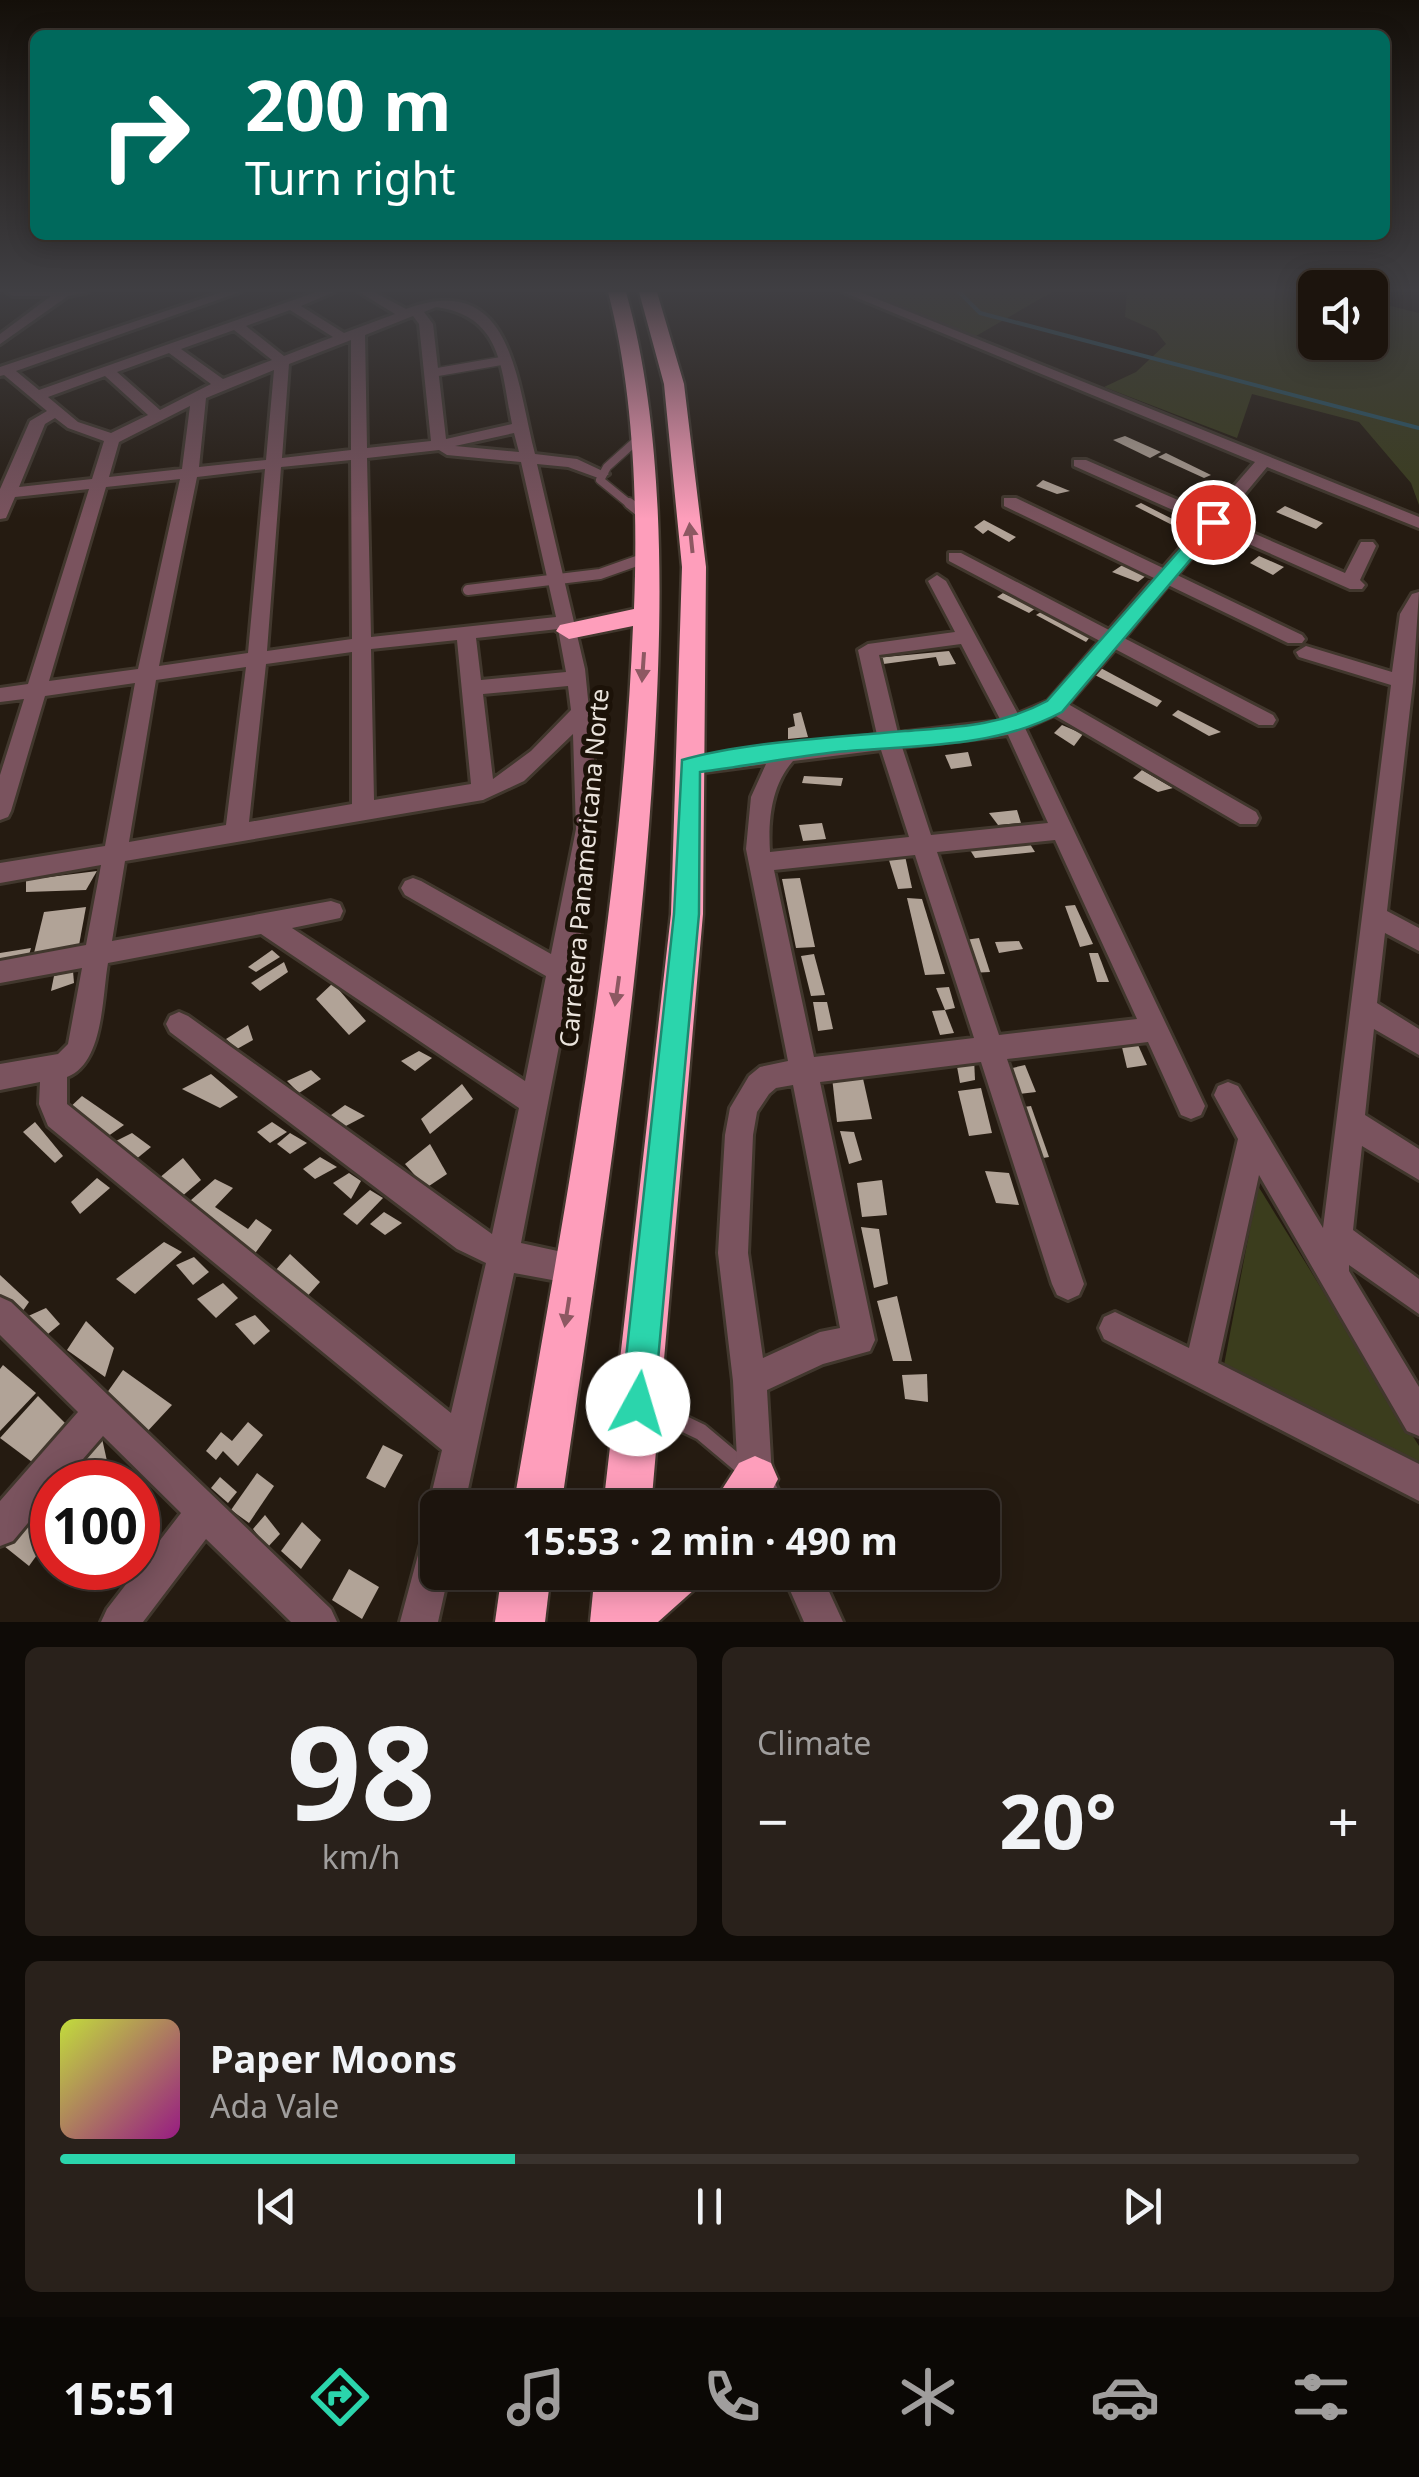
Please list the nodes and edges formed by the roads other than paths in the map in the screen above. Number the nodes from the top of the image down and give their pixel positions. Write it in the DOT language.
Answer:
graph roads {
  1 [pos="116,368"];
  2 [pos="198,368"];
  3 [pos="265,368"];
  4 [pos="281,368"];
  5 [pos="353,368"];
  6 [pos="431,368"];
  7 [pos="463,368"];
  8 [pos="508,368"];
  9 [pos="630,368"];
  10 [pos="669,368"];
  11 [pos="1037,368"];
  12 [pos="107,371"];
  13 [pos="432,373"];
  14 [pos="8,375"];
  15 [pos="222,385"];
  16 [pos="0,390"];
  17 [pos="36,396"];
  18 [pos="199,396"];
  19 [pos="56,412"];
  20 [pos="158,415"];
  21 [pos="520,427"];
  22 [pos="112,439"];
  23 [pos="637,440"];
  24 [pos="439,445"];
  25 [pos="419,447"];
  26 [pos="358,453"];
  27 [pos="528,459"];
  28 [pos="1265,460"];
  29 [pos="272,462"];
  30 [pos="1080,463"];
  31 [pos="190,472"];
  32 [pos="601,474"];
  33 [pos="100,482"];
  34 [pos="4,494"];
  35 [pos="1010,502"];
  36 [pos="0,514"];
  37 [pos="644,515"];
  38 [pos="1213,522"];
  39 [pos="1419,523"];
  40 [pos="1367,546"];
  41 [pos="956,556"];
  42 [pos="648,557"];
  43 [pos="1164,576"];
  44 [pos="557,581"];
  45 [pos="937,581"];
  46 [pos="468,590"];
  47 [pos="1419,598"];
  48 [pos="646,615"];
  49 [pos="568,627"];
  50 [pos="466,634"];
  51 [pos="967,637"];
  52 [pos="1112,639"];
  53 [pos="361,644"];
  54 [pos="257,659"];
  55 [pos="147,674"];
  56 [pos="576,678"];
  57 [pos="1403,682"];
  58 [pos="472,688"];
  59 [pos="34,690"];
  60 [pos="0,695"];
  61 [pos="1054,706"];
  62 [pos="579,714"];
  63 [pos="1266,720"];
  64 [pos="1014,726"];
  65 [pos="889,742"];
  66 [pos="788,752"];
  67 [pos="690,766"];
  68 [pos="483,792"];
  69 [pos="0,811"];
  70 [pos="363,812"];
  71 [pos="1248,818"];
  72 [pos="1062,830"];
  73 [pos="236,834"];
  74 [pos="922,844"];
  75 [pos="116,854"];
  76 [pos="760,862"];
  77 [pos="0,873"];
  78 [pos="413,888"];
  79 [pos="331,912"];
  80 [pos="1375,916"];
  81 [pos="264,924"];
  82 [pos="1419,940"];
  83 [pos="95,955"];
  84 [pos="0,972"];
  85 [pos="559,972"];
  86 [pos="1363,1008"];
  87 [pos="179,1024"];
  88 [pos="1156,1029"];
  89 [pos="1419,1043"];
  90 [pos="987,1050"];
  91 [pos="54,1067"];
  92 [pos="803,1070"];
  93 [pos="0,1076"];
  94 [pos="1228,1095"];
  95 [pos="535,1103"];
  96 [pos="1191,1106"];
  97 [pos="1349,1121"];
  98 [pos="1253,1138"];
  99 [pos="1419,1166"];
  100 [pos="1337,1237"];
  101 [pos="502,1255"];
  102 [pos="574,1268"];
  103 [pos="1333,1274"];
  104 [pos="1068,1284"];
  105 [pos="1419,1298"];
  106 [pos="5,1328"];
  107 [pos="1114,1328"];
  108 [pos="1200,1372"];
  109 [pos="750,1381"];
  110 [pos="638,1404"];
  111 [pos="103,1410"];
  112 [pos="1419,1419"];
  113 [pos="461,1443"];
  114 [pos="1419,1483"];
  115 [pos="450,1490"];
  116 [pos="540,1490"];
  117 [pos="629,1490"];
  118 [pos="747,1490"];
  119 [pos="752,1490"];
  120 [pos="206,1510"];
  121 [pos="0,1528"];
  122 [pos="427,1590"];
  123 [pos="525,1590"];
  124 [pos="618,1590"];
  125 [pos="657,1590"];
  126 [pos="809,1590"];
  127 [pos="313,1620"];
  128 [pos="120,1622"];
  129 [pos="419,1622"];
  130 [pos="520,1622"];
  131 [pos="615,1622"];
  132 [pos="627,1622"];
  133 [pos="824,1622"];
  1 -- 12 [label="street"];
  2 -- 15 [label="street"];
  3 -- 15 [label="street"];
  4 -- 29 [label="street"];
  5 -- 26 [label="street"];
  6 -- 13 [label="street"];
  7 -- 13 [label="lane"];
  8 -- 21 [label="street"];
  9 -- 23 [label="highway, Carretera Panamericana Norte"];
  67 -- 10 [label="highway, one-way"];
  11 -- 28 [label="street"];
  12 -- 17 [label="street"];
  12 -- 20 [label="street"];
  13 -- 24 [label="street"];
  14 -- 16 [label="street"];
  14 -- 17 [label="street"];
  15 -- 18 [label="street"];
  17 -- 19 [label="street"];
  18 -- 20 [label="street"];
  18 -- 31 [label="street"];
  19 -- 22 [label="street"];
  19 -- 34 [label="street"];
  20 -- 22 [label="street"];
  21 -- 24 [label="street"];
  21 -- 27 [label="street"];
  22 -- 33 [label="street"];
  23 -- 32 [label="lane"];
  23 -- 37 [label="highway, Carretera Panamericana Norte"];
  24 -- 25 [label="street"];
  25 -- 26 [label="street"];
  25 -- 27 [label="street"];
  26 -- 29 [label="street"];
  26 -- 53 [label="street"];
  27 -- 32 [label="street"];
  27 -- 44 [label="street"];
  28 -- 38 [label="street"];
  28 -- 39 [label="street"];
  29 -- 31 [label="street"];
  29 -- 54 [label="street"];
  30 -- 38 [label="street"];
  31 -- 33 [label="street"];
  31 -- 55 [label="street"];
  32 -- 37 [label="lane"];
  33 -- 34 [label="street"];
  33 -- 59 [label="street"];
  34 -- 36 [label="street"];
  35 -- 43 [label="street"];
  37 -- 42 [label="highway, Carretera Panamericana Norte"];
  38 -- 40 [label="street"];
  38 -- 43 [label="street"];
  41 -- 52 [label="street"];
  42 -- 44 [label="lane"];
  42 -- 48 [label="highway, Carretera Panamericana Norte"];
  43 -- 52 [label="street"];
  43 -- 57 [label="street"];
  44 -- 46 [label="lane"];
  44 -- 49 [label="street"];
  45 -- 51 [label="street"];
  47 -- 57 [label="street"];
  48 -- 49 [label="highway"];
  48 -- 102 [label="highway, Carretera Panamericana Norte, one-way"];
  49 -- 50 [label="street"];
  49 -- 56 [label="street"];
  50 -- 53 [label="street"];
  50 -- 58 [label="street"];
  51 -- 64 [label="street"];
  51 -- 65 [label="street"];
  52 -- 61 [label="street"];
  52 -- 63 [label="street"];
  53 -- 54 [label="street"];
  53 -- 70 [label="street"];
  54 -- 55 [label="street"];
  54 -- 73 [label="street"];
  55 -- 59 [label="street"];
  55 -- 75 [label="street"];
  56 -- 58 [label="street"];
  56 -- 62 [label="street"];
  57 -- 80 [label="street"];
  58 -- 68 [label="street"];
  59 -- 60 [label="street"];
  59 -- 69 [label="street"];
  61 -- 64 [label="street"];
  61 -- 71 [label="street"];
  62 -- 68 [label="street"];
  62 -- 85 [label="street"];
  64 -- 65 [label="street"];
  64 -- 72 [label="street"];
  65 -- 66 [label="street"];
  65 -- 74 [label="street"];
  66 -- 67 [label="street"];
  66 -- 76 [label="street"];
  67 -- 110 [label="highway"];
  68 -- 70 [label="street"];
  70 -- 73 [label="street"];
  72 -- 74 [label="street"];
  72 -- 88 [label="street"];
  73 -- 75 [label="street"];
  74 -- 76 [label="street"];
  74 -- 90 [label="street"];
  75 -- 77 [label="street"];
  75 -- 83 [label="street"];
  76 -- 92 [label="street"];
  78 -- 85 [label="street"];
  79 -- 81 [label="street"];
  80 -- 82 [label="street"];
  80 -- 86 [label="street"];
  81 -- 83 [label="street"];
  81 -- 95 [label="street"];
  83 -- 84 [label="street"];
  83 -- 91 [label="street"];
  85 -- 95 [label="street"];
  86 -- 89 [label="street"];
  86 -- 97 [label="street"];
  87 -- 101 [label="street"];
  88 -- 90 [label="street"];
  88 -- 96 [label="street"];
  90 -- 92 [label="street"];
  90 -- 104 [label="street"];
  91 -- 93 [label="street"];
  91 -- 113 [label="street"];
  92 -- 109 [label="street"];
  92 -- 109 [label="street"];
  94 -- 98 [label="street"];
  95 -- 101 [label="street"];
  97 -- 99 [label="street"];
  97 -- 100 [label="street"];
  98 -- 103 [label="street"];
  98 -- 108 [label="street"];
  100 -- 103 [label="street"];
  100 -- 105 [label="street"];
  101 -- 102 [label="street"];
  101 -- 113 [label="street"];
  102 -- 116 [label="highway, Carretera Panamericana Norte, one-way"];
  103 -- 112 [label="street"];
  106 -- 111 [label="street"];
  107 -- 108 [label="street"];
  108 -- 114 [label="street"];
  109 -- 119 [label="street"];
  110 -- 117 [label="highway"];
  110 -- 118 [label="lane"];
  111 -- 120 [label="street"];
  111 -- 121 [label="street"];
  113 -- 115 [label="street"];
  120 -- 127 [label="street"];
  120 -- 128 [label="street"];
  122 -- 129 [label="street"];
  123 -- 130 [label="highway"];
  124 -- 131 [label="highway"];
  125 -- 132 [label="highway"];
  126 -- 133 [label="street"];
}
